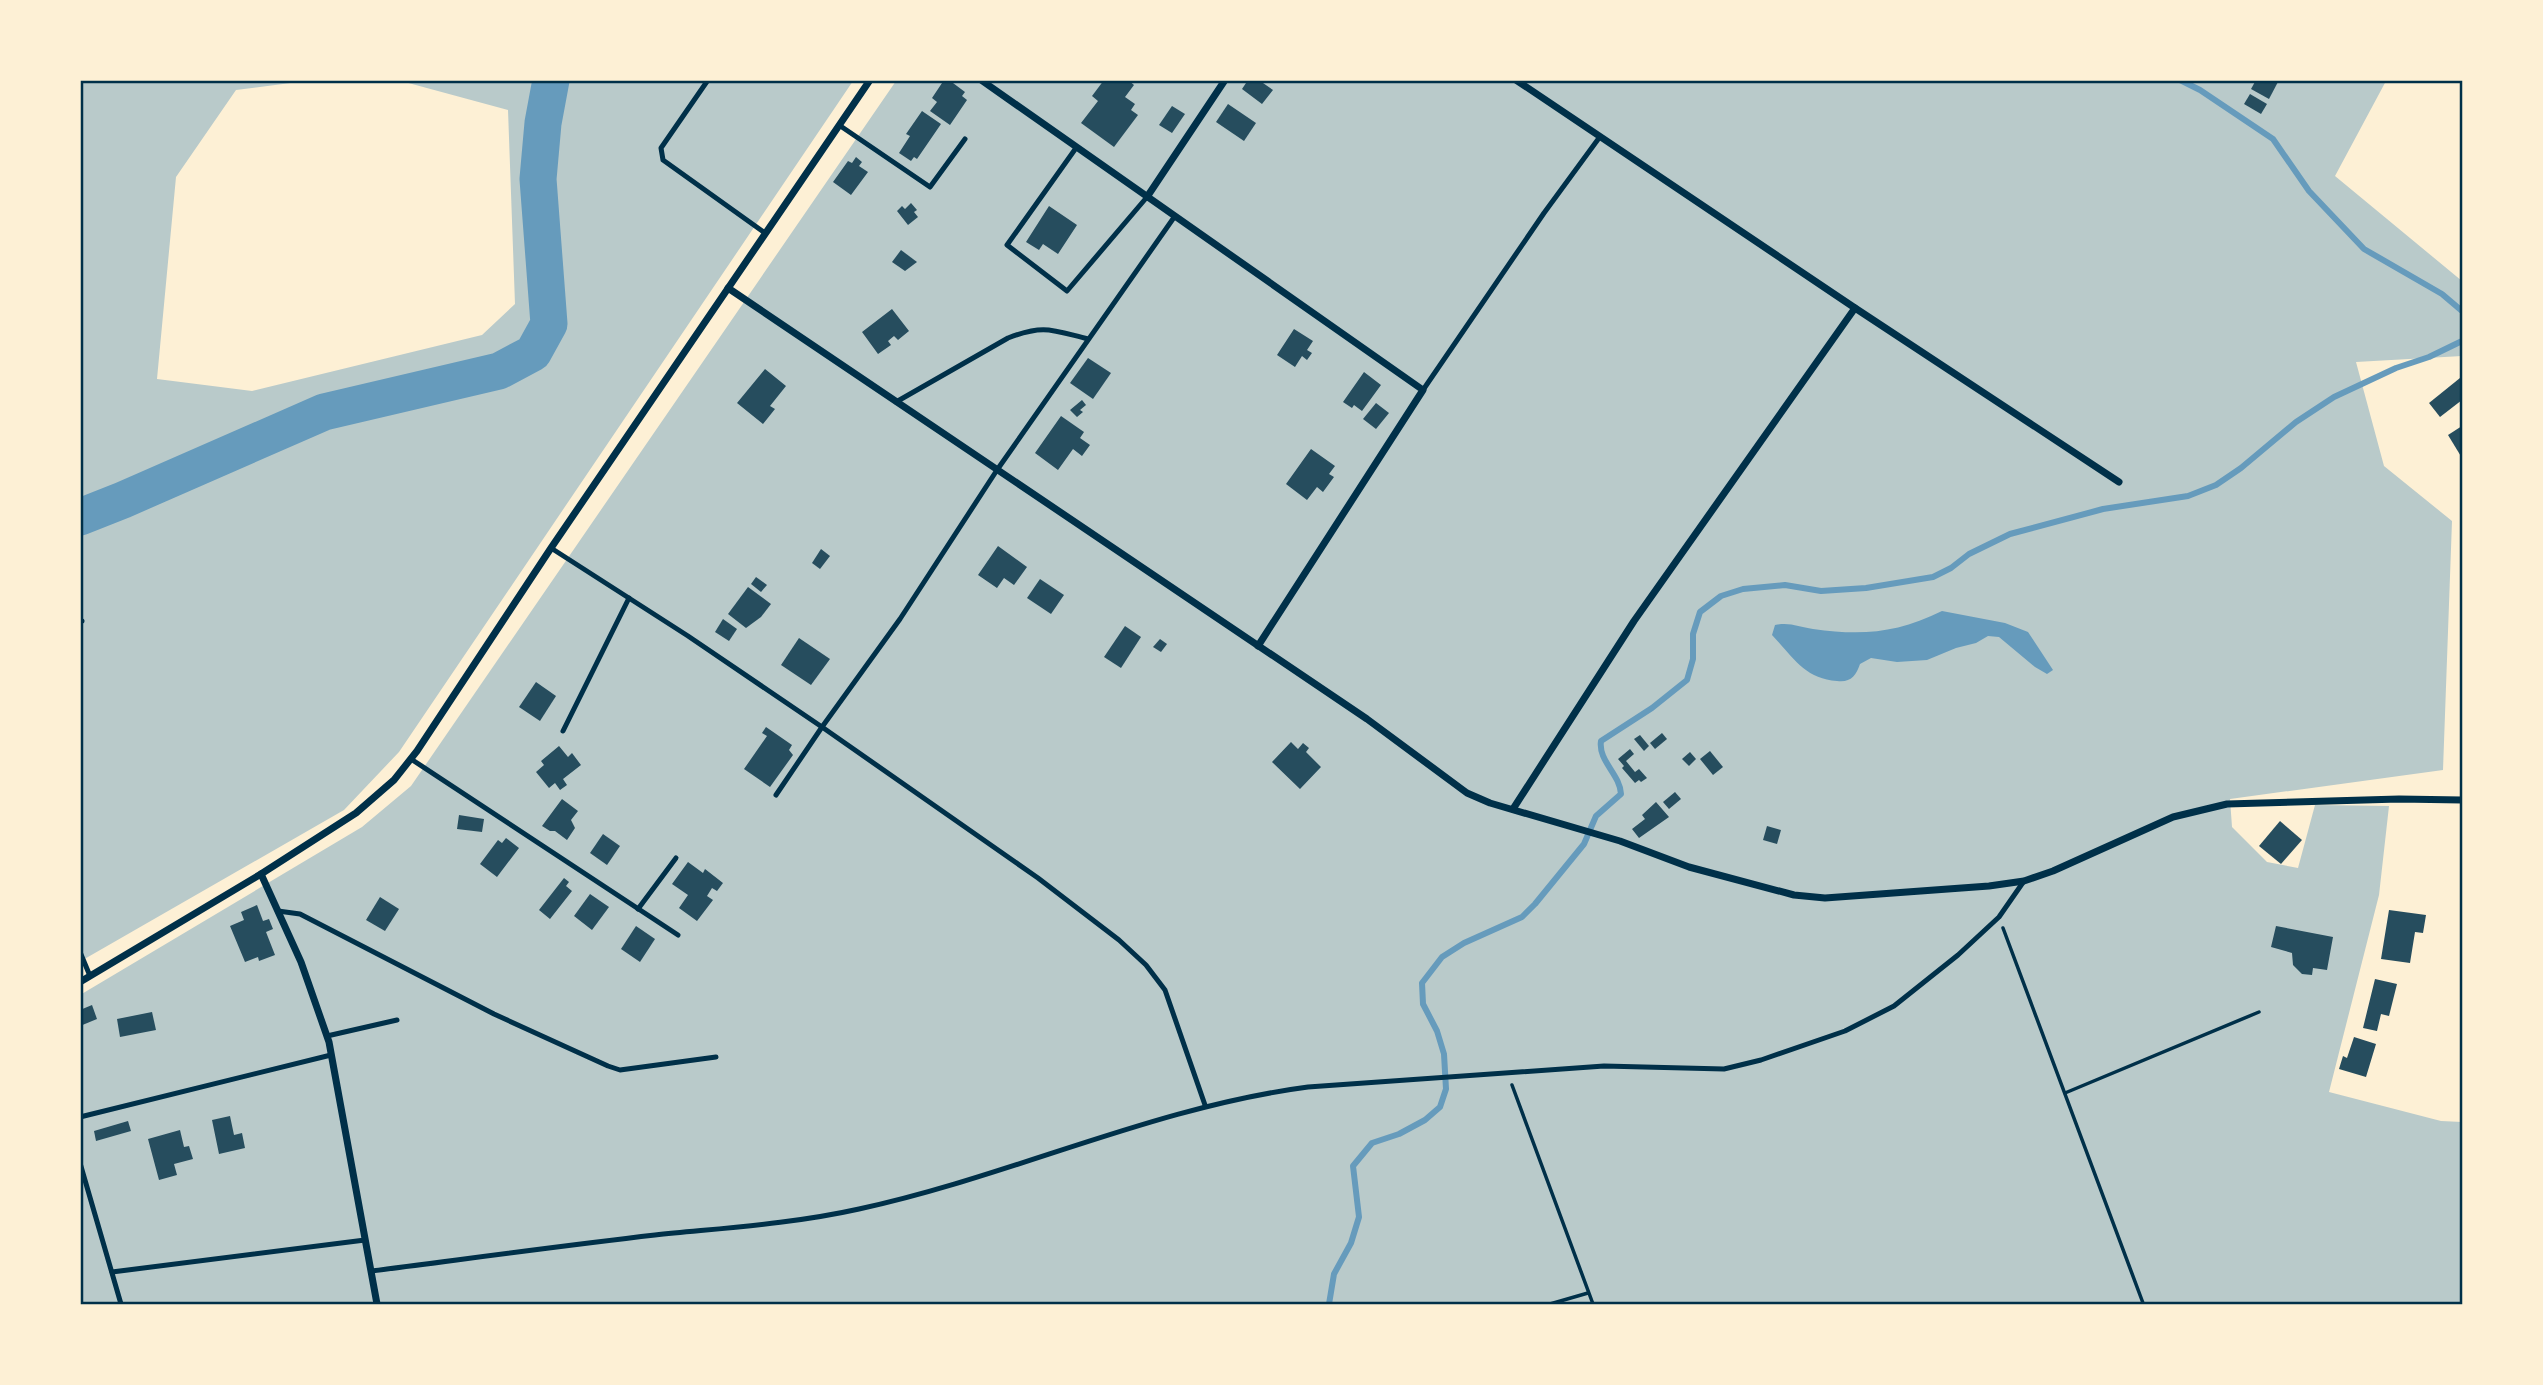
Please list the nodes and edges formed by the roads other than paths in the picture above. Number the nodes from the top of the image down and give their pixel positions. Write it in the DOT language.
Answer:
graph roads {
  1 [pos="708,80"];
  2 [pos="870,80"];
  3 [pos="981,80"];
  4 [pos="1225,80"];
  5 [pos="1516,80"];
  6 [pos="839,125"];
  7 [pos="1599,138"];
  8 [pos="965,139"];
  9 [pos="1076,148"];
  10 [pos="1147,197"];
  11 [pos="1175,216"];
  12 [pos="765,233"];
  13 [pos="728,288"];
  14 [pos="1855,308"];
  15 [pos="1088,339"];
  16 [pos="1423,390"];
  17 [pos="896,402"];
  18 [pos="997,470"];
  19 [pos="2119,482"];
  20 [pos="551,548"];
  21 [pos="629,598"];
  22 [pos="1258,646"];
  23 [pos="822,727"];
  24 [pos="562,731"];
  25 [pos="411,760"];
  26 [pos="776,796"];
  27 [pos="2462,800"];
  28 [pos="1513,809"];
  29 [pos="676,858"];
  30 [pos="261,874"];
  31 [pos="2024,881"];
  32 [pos="638,909"];
  33 [pos="278,911"];
  34 [pos="678,935"];
  35 [pos="80,951"];
  36 [pos="90,976"];
  37 [pos="80,982"];
  38 [pos="397,1020"];
  39 [pos="327,1036"];
  40 [pos="331,1055"];
  41 [pos="716,1057"];
  42 [pos="1205,1105"];
  43 [pos="80,1117"];
  44 [pos="80,1163"];
  45 [pos="88,1191"];
  46 [pos="80,1193"];
  47 [pos="365,1240"];
  48 [pos="371,1271"];
  49 [pos="112,1272"];
  50 [pos="121,1304"];
  51 [pos="377,1304"];
  1 -- 12 [label="lane"];
  2 -- 6 [label="street"];
  3 -- 9 [label="street"];
  4 -- 10 [label="street"];
  5 -- 7 [label="street"];
  6 -- 8 [label="lane"];
  6 -- 12 [label="street"];
  7 -- 14 [label="street"];
  7 -- 16 [label="lane"];
  9 -- 10 [label="street"];
  9 -- 10 [label="lane"];
  10 -- 11 [label="street"];
  11 -- 15 [label="lane"];
  11 -- 16 [label="street"];
  12 -- 13 [label="street"];
  13 -- 17 [label="street"];
  13 -- 20 [label="street"];
  14 -- 19 [label="street"];
  14 -- 28 [label="street"];
  15 -- 17 [label="lane"];
  15 -- 18 [label="lane"];
  16 -- 22 [label="street"];
  17 -- 18 [label="street"];
  18 -- 22 [label="street"];
  18 -- 23 [label="lane"];
  20 -- 21 [label="lane"];
  20 -- 25 [label="street"];
  21 -- 23 [label="lane"];
  21 -- 24 [label="lane"];
  22 -- 28 [label="street"];
  23 -- 26 [label="lane"];
  23 -- 42 [label="lane"];
  25 -- 30 [label="street"];
  25 -- 32 [label="lane"];
  27 -- 31 [label="street"];
  28 -- 31 [label="street"];
  29 -- 32 [label="lane"];
  30 -- 33 [label="street"];
  30 -- 36 [label="street"];
  31 -- 42 [label="lane"];
  32 -- 34 [label="lane"];
  33 -- 39 [label="street"];
  33 -- 41 [label="lane"];
  35 -- 36 [label="lane"];
  36 -- 37 [label="street"];
  38 -- 39 [label="lane"];
  39 -- 40 [label="street"];
  40 -- 43 [label="lane"];
  40 -- 47 [label="street"];
  42 -- 48 [label="lane"];
  44 -- 45 [label="lane"];
  45 -- 46 [label="lane"];
  45 -- 49 [label="lane"];
  47 -- 48 [label="street"];
  47 -- 49 [label="lane"];
  48 -- 51 [label="street"];
  49 -- 50 [label="lane"];
}
